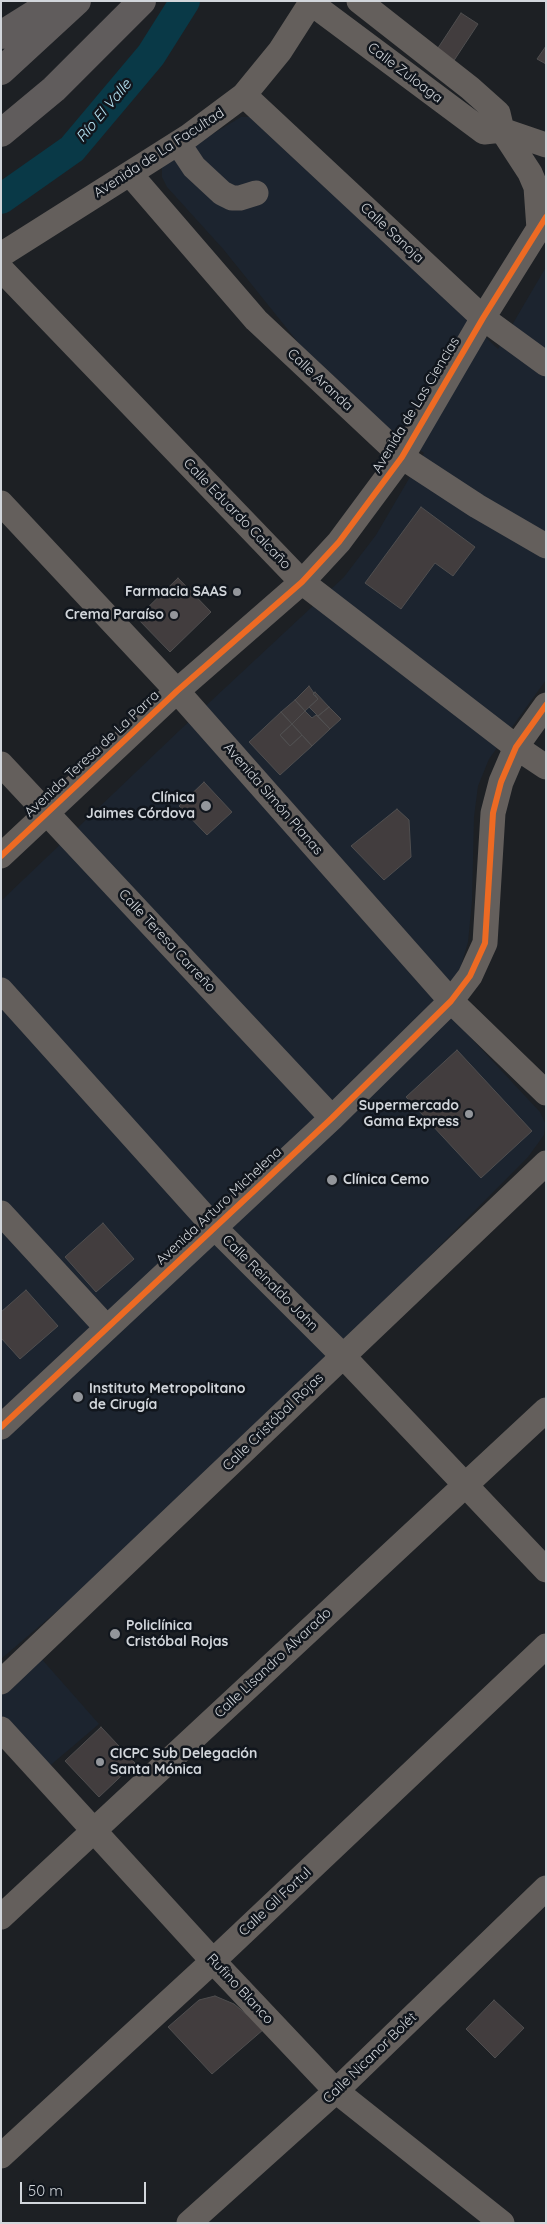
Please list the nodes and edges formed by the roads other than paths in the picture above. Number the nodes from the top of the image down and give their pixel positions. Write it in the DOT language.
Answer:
graph roads {
  1 [pos="55,1"];
  2 [pos="78,1"];
  3 [pos="130,1"];
  4 [pos="142,1"];
  5 [pos="336,1"];
  6 [pos="359,1"];
  7 [pos="311,2"];
  8 [pos="1,35"];
  9 [pos="103,40"];
  10 [pos="1,71"];
  11 [pos="244,95"];
  12 [pos="502,130"];
  13 [pos="1,133"];
  14 [pos="178,143"];
  15 [pos="546,145"];
  16 [pos="546,164"];
  17 [pos="130,174"];
  18 [pos="256,193"];
  19 [pos="542,223"];
  20 [pos="1,255"];
  21 [pos="1,269"];
  22 [pos="483,318"];
  23 [pos="546,364"];
  24 [pos="402,457"];
  25 [pos="1,503"];
  26 [pos="1,527"];
  27 [pos="546,546"];
  28 [pos="302,582"];
  29 [pos="171,696"];
  30 [pos="546,705"];
  31 [pos="516,747"];
  32 [pos="1,764"];
  33 [pos="546,766"];
  34 [pos="48,814"];
  35 [pos="1,856"];
  36 [pos="1,990"];
  37 [pos="451,1001"];
  38 [pos="546,1093"];
  39 [pos="332,1118"];
  40 [pos="546,1163"];
  41 [pos="1,1213"];
  42 [pos="215,1228"];
  43 [pos="107,1328"];
  44 [pos="343,1356"];
  45 [pos="546,1410"];
  46 [pos="1,1427"];
  47 [pos="464,1486"];
  48 [pos="546,1570"];
  49 [pos="546,1646"];
  50 [pos="1,1682"];
  51 [pos="1,1729"];
  52 [pos="94,1829"];
  53 [pos="546,1888"];
  54 [pos="1,1916"];
  55 [pos="213,1960"];
  56 [pos="336,2091"];
  57 [pos="1,2156"];
  58 [pos="189,2223"];
  59 [pos="502,2223"];
  1 -- 8 [label="highway"];
  2 -- 10 [label="highway"];
  3 -- 9 [label="highway"];
  4 -- 9 [label="highway"];
  5 -- 12 [label="street"];
  6 -- 12 [label="street, Calle Zuloaga"];
  7 -- 11 [label="street, Avenida de La Facultad"];
  7 -- 12 [label="street, Calle Zuloaga"];
  9 -- 13 [label="highway"];
  11 -- 14 [label="street, Avenida de La Facultad"];
  11 -- 22 [label="street, Calle Sanoja"];
  12 -- 15 [label="street"];
  12 -- 16 [label="street, Calle Zuloaga"];
  12 -- 19 [label="street"];
  14 -- 17 [label="street, Avenida de La Facultad"];
  14 -- 18 [label="street"];
  17 -- 20 [label="street, Avenida de La Facultad"];
  17 -- 24 [label="street, Calle Aranda"];
  19 -- 22 [label="street, Avenida de Las Ciencias"];
  21 -- 28 [label="street, Calle Eduardo Calcaño"];
  22 -- 23 [label="street, Calle Sanoja"];
  22 -- 24 [label="street, Avenida de Las Ciencias"];
  24 -- 27 [label="street, Calle Aranda"];
  24 -- 28 [label="street, Avenida de Las Ciencias"];
  25 -- 29 [label="street, Avenida Simón Planas"];
  26 -- 29 [label="street, Avenida Simón Planas"];
  28 -- 29 [label="street, Avenida de Las Ciencias"];
  28 -- 31 [label="street, Calle Eduardo Calcaño"];
  29 -- 34 [label="street, Avenida Teresa de La Parra"];
  29 -- 37 [label="street, Avenida Simón Planas"];
  30 -- 31 [label="street, Avenida Arturo Michelena"];
  31 -- 33 [label="street, Calle Eduardo Calcaño"];
  31 -- 37 [label="street, Avenida Arturo Michelena"];
  32 -- 34 [label="street, Calle Teresa Carreño"];
  34 -- 35 [label="street, Avenida Teresa de La Parra"];
  34 -- 39 [label="street, Calle Teresa Carreño"];
  36 -- 42 [label="street, Calle Reinaldo Jahn"];
  37 -- 38 [label="street, Avenida Simón Planas"];
  37 -- 39 [label="street, Avenida Arturo Michelena"];
  39 -- 42 [label="street, Avenida Arturo Michelena"];
  40 -- 44 [label="street, Calle Cristóbal Rojas"];
  41 -- 43 [label="street"];
  42 -- 43 [label="street, Avenida Arturo Michelena"];
  42 -- 44 [label="street, Calle Reinaldo Jahn"];
  43 -- 46 [label="street, Avenida Arturo Michelena"];
  44 -- 47 [label="street, Calle Reinaldo Jahn"];
  44 -- 50 [label="street, Calle Cristóbal Rojas"];
  45 -- 47 [label="street, Calle Lisandro Alvarado"];
  47 -- 48 [label="street, Calle Reinaldo Jahn"];
  47 -- 52 [label="street, Calle Lisandro Alvarado"];
  49 -- 55 [label="street, Calle Gil Fortul"];
  51 -- 52 [label="street, Rufino Blanco"];
  52 -- 54 [label="street, Calle Lisandro Alvarado"];
  52 -- 55 [label="street, Rufino Blanco"];
  53 -- 56 [label="street, Calle Nicanor Bolét"];
  55 -- 56 [label="street, Rufino Blanco"];
  55 -- 57 [label="street, Calle Gil Fortul"];
  56 -- 58 [label="street, Calle Nicanor Bolét"];
  56 -- 59 [label="street, Rufino Blanco"];
}
